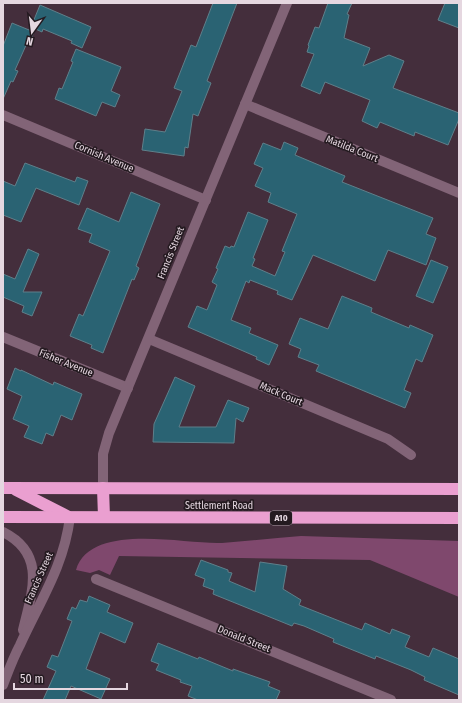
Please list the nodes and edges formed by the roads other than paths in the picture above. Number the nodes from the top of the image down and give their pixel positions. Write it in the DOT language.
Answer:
graph roads {
  1 [pos="287,3"];
  2 [pos="245,104"];
  3 [pos="3,115"];
  4 [pos="459,193"];
  5 [pos="206,200"];
  6 [pos="3,338"];
  7 [pos="149,339"];
  8 [pos="128,388"];
  9 [pos="411,455"];
  10 [pos="6,486"];
  11 [pos="103,488"];
  12 [pos="459,489"];
  13 [pos="3,517"];
  14 [pos="70,517"];
  15 [pos="104,517"];
  16 [pos="459,518"];
  17 [pos="3,532"];
  18 [pos="96,579"];
  19 [pos="19,645"];
  20 [pos="3,685"];
  21 [pos="390,700"];
  1 -- 2 [label="street, Francis Street"];
  2 -- 4 [label="street, Matilda Court"];
  2 -- 5 [label="street, Francis Street"];
  3 -- 5 [label="street, Cornish Avenue"];
  5 -- 7 [label="street, Francis Street"];
  6 -- 8 [label="street, Fisher Avenue"];
  7 -- 8 [label="street, Francis Street"];
  7 -- 9 [label="street, Mack Court"];
  8 -- 11 [label="street, Francis Street"];
  10 -- 11 [label="highway, Settlement Road"];
  10 -- 14 [label="highway"];
  11 -- 12 [label="highway, Settlement Road"];
  11 -- 15 [label="highway, Francis Street"];
  13 -- 14 [label="highway, Settlement Road / A10"];
  14 -- 15 [label="highway, Settlement Road / A10"];
  14 -- 19 [label="street, Francis Street"];
  15 -- 16 [label="highway, Settlement Road / A10"];
  17 -- 19 [label="street, Francis Street"];
  18 -- 21 [label="street, Donald Street"];
  19 -- 20 [label="street, Francis Street"];
}
